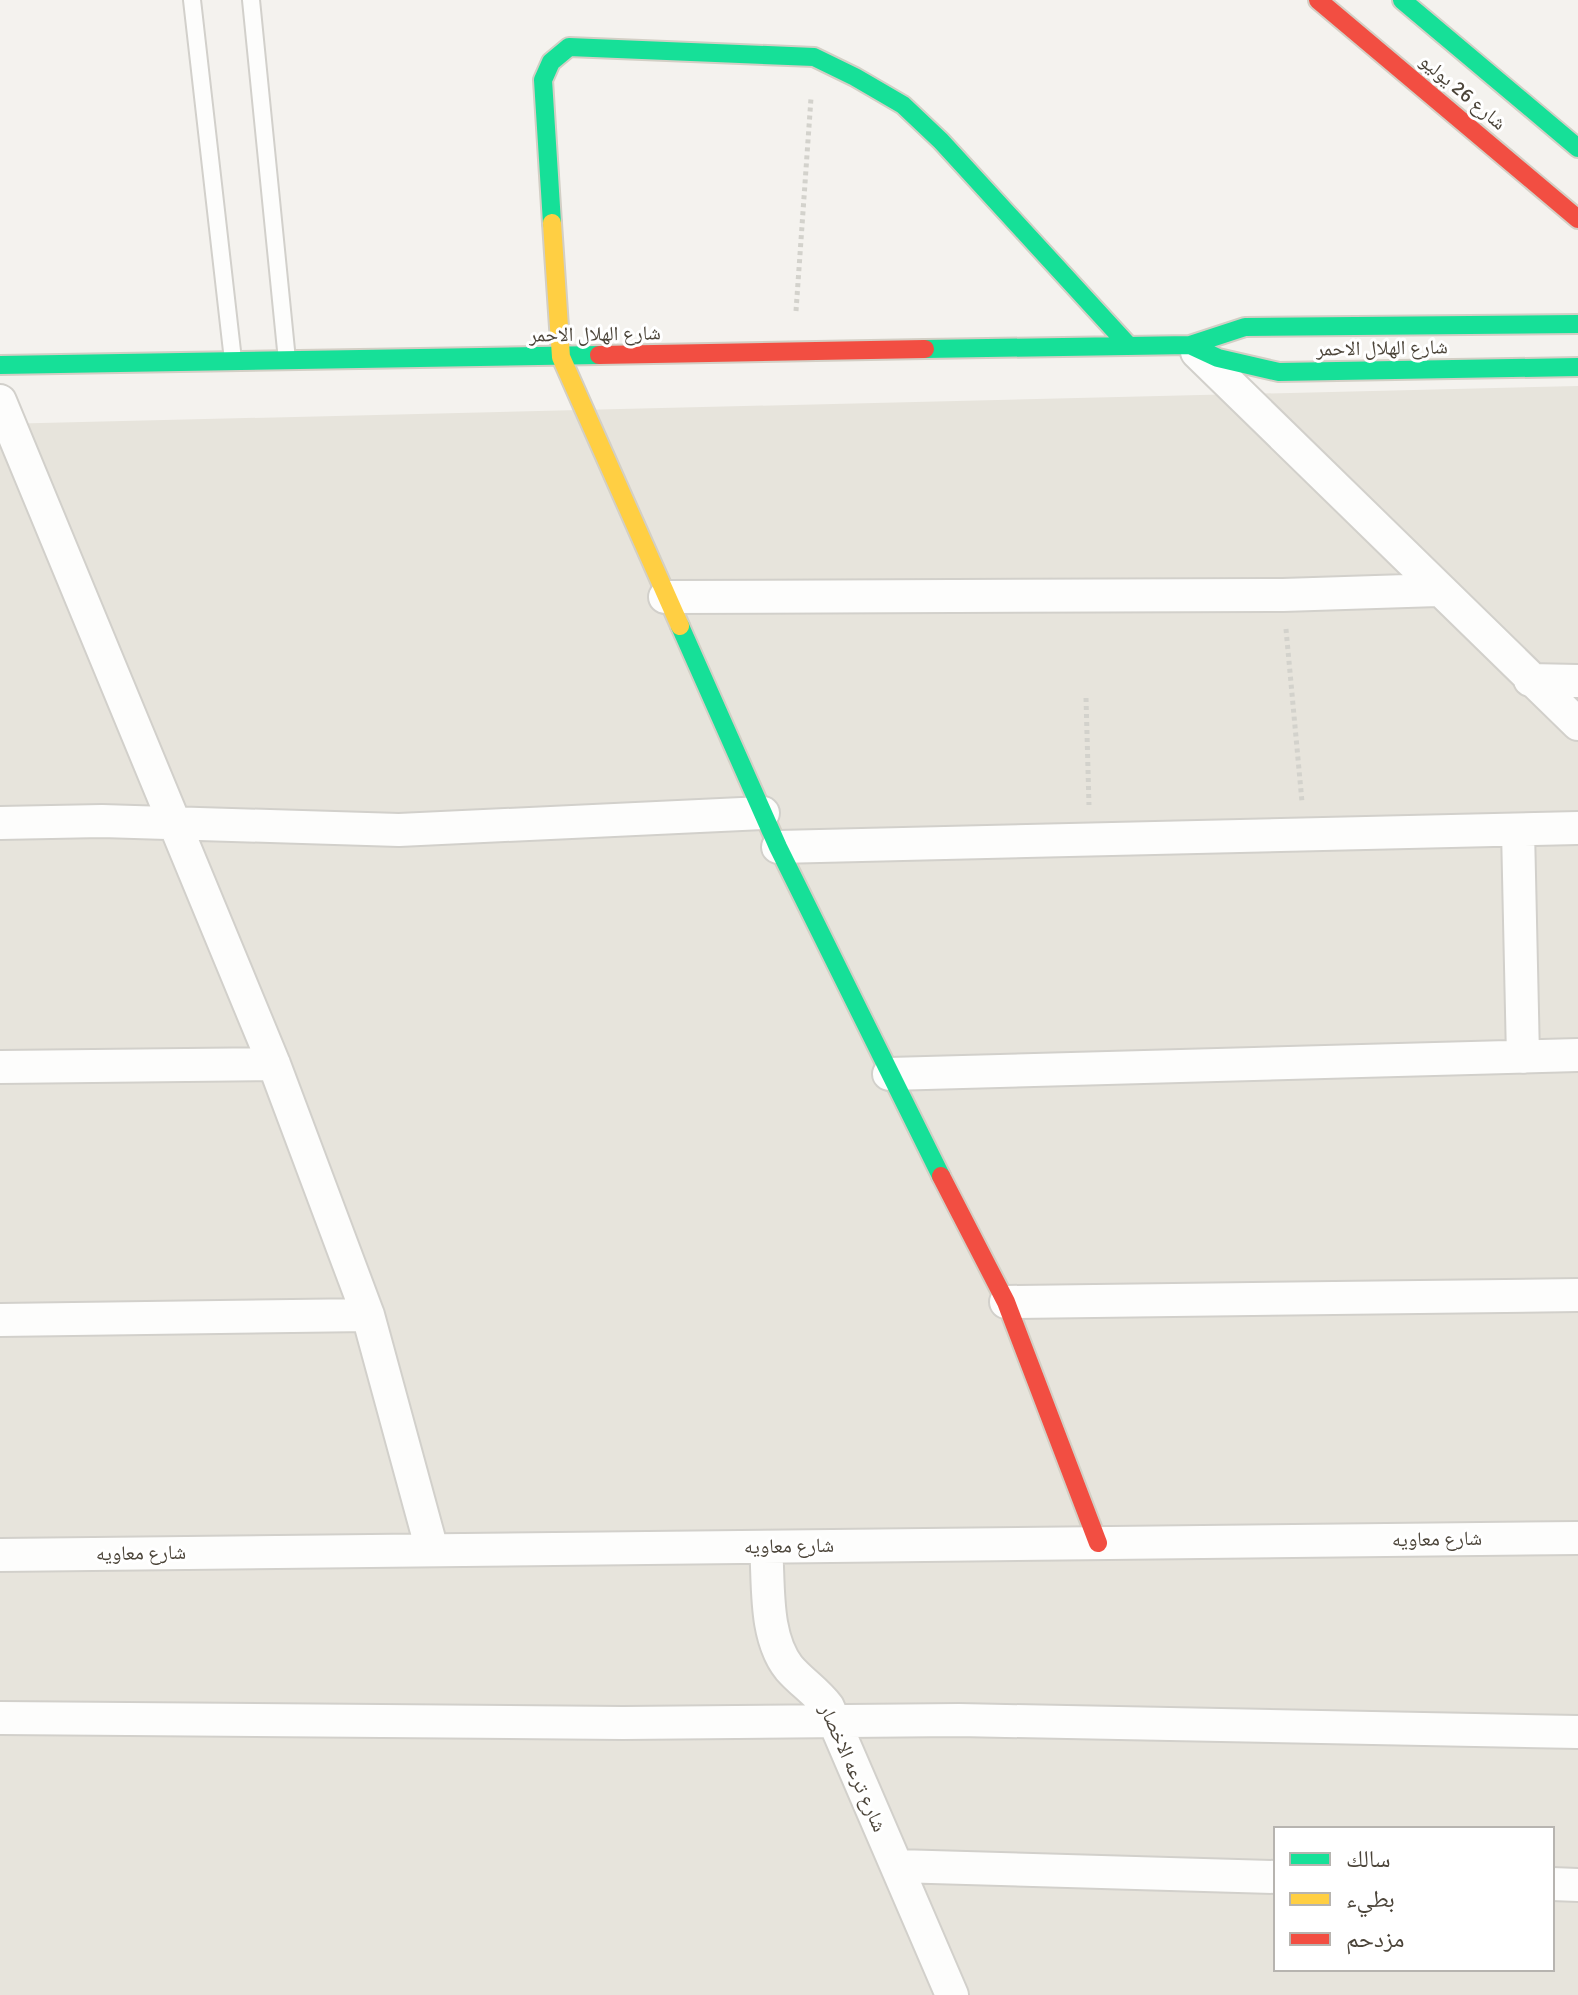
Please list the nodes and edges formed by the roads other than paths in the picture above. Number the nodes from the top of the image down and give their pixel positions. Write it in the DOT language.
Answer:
graph roads {
  1 [pos="192,0"];
  2 [pos="251,0"];
  3 [pos="1318,0"];
  4 [pos="1402,0"];
  5 [pos="1578,148"];
  6 [pos="1578,219"];
  7 [pos="1578,324"];
  8 [pos="1190,345"];
  9 [pos="1129,346"];
  10 [pos="561,357"];
  11 [pos="287,361"];
  12 [pos="233,362"];
  13 [pos="0,365"];
  14 [pos="1578,367"];
  15 [pos="0,401"];
  16 [pos="1438,590"];
  17 [pos="665,597"];
  18 [pos="1530,680"];
  19 [pos="1578,681"];
  20 [pos="1578,724"];
  21 [pos="763,813"];
  22 [pos="0,823"];
  23 [pos="176,824"];
  24 [pos="1578,828"];
  25 [pos="1518,830"];
  26 [pos="778,847"];
  27 [pos="1578,1055"];
  28 [pos="1523,1057"];
  29 [pos="274,1064"];
  30 [pos="0,1067"];
  31 [pos="889,1074"];
  32 [pos="1578,1295"];
  33 [pos="1006,1302"];
  34 [pos="368,1315"];
  35 [pos="0,1320"];
  36 [pos="1578,1538"];
  37 [pos="1098,1543"];
  38 [pos="766,1547"];
  39 [pos="432,1550"];
  40 [pos="0,1555"];
  41 [pos="0,1718"];
  42 [pos="836,1723"];
  43 [pos="1578,1732"];
  44 [pos="897,1866"];
  45 [pos="1274,1877"];
  46 [pos="1554,1884"];
  47 [pos="1578,1885"];
  48 [pos="952,1995"];
  1 -- 12 [label="lane"];
  2 -- 11 [label="lane"];
  3 -- 6 [label="street, شارع 26 يوليو"];
  4 -- 5 [label="street, شارع 26 يوليو"];
  7 -- 8 [label="street, شارع الهلال الاحمر"];
  8 -- 9 [label="street, شارع الهلال الاحمر"];
  8 -- 14 [label="street, شارع الهلال الاحمر"];
  8 -- 16 [label="street"];
  9 -- 10 [label="street, شارع الهلال الاحمر"];
  9 -- 10 [label="street"];
  10 -- 11 [label="street, شارع الهلال الاحمر"];
  10 -- 17 [label="street"];
  11 -- 12 [label="street, شارع الهلال الاحمر"];
  12 -- 13 [label="street, شارع الهلال الاحمر"];
  15 -- 23 [label="street"];
  16 -- 17 [label="street"];
  16 -- 18 [label="street"];
  17 -- 21 [label="street"];
  18 -- 19 [label="street"];
  18 -- 20 [label="street"];
  21 -- 23 [label="street"];
  21 -- 26 [label="street"];
  22 -- 23 [label="street"];
  23 -- 29 [label="street"];
  24 -- 25 [label="street"];
  25 -- 26 [label="street"];
  25 -- 28 [label="street"];
  26 -- 31 [label="street"];
  27 -- 28 [label="street"];
  28 -- 31 [label="street"];
  29 -- 30 [label="street"];
  29 -- 34 [label="street"];
  31 -- 33 [label="street"];
  32 -- 33 [label="street"];
  33 -- 37 [label="street"];
  34 -- 35 [label="street"];
  34 -- 39 [label="street"];
  36 -- 37 [label="street, شارع معاويه"];
  37 -- 38 [label="street, شارع معاويه"];
  38 -- 39 [label="street, شارع معاويه"];
  38 -- 42 [label="street, شارع ترعه الاخصار"];
  39 -- 40 [label="street, شارع معاويه"];
  41 -- 42 [label="street"];
  42 -- 43 [label="street"];
  42 -- 44 [label="street, شارع ترعه الاخصار"];
  44 -- 45 [label="street"];
  44 -- 48 [label="street, شارع ترعه الاخصار"];
  46 -- 47 [label="street"];
}
